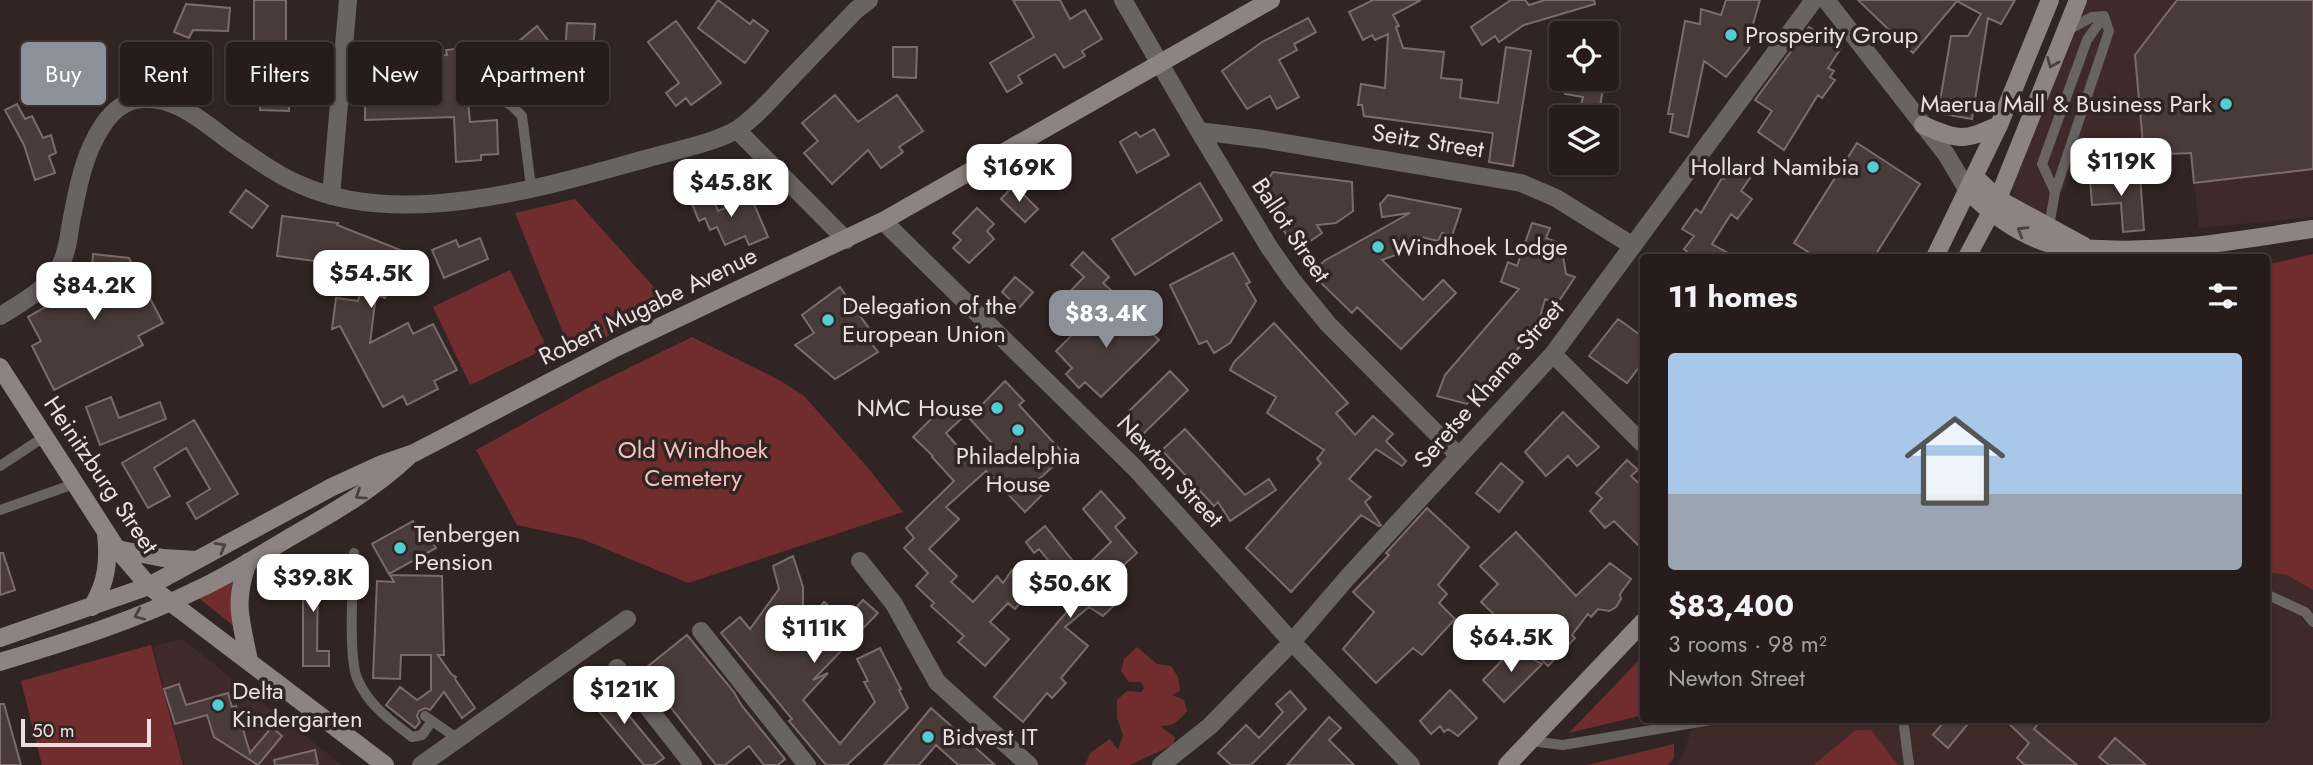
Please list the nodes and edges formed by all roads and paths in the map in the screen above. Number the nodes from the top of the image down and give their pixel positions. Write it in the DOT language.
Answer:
graph roads {
  1 [pos="348,0"];
  2 [pos="869,0"];
  3 [pos="1123,0"];
  4 [pos="1271,0"];
  5 [pos="1814,0"];
  6 [pos="1826,0"];
  7 [pos="2050,0"];
  8 [pos="2078,0"];
  9 [pos="2104,16"];
  10 [pos="2064,32"];
  11 [pos="1158,64"];
  12 [pos="510,105"];
  13 [pos="1923,125"];
  14 [pos="1999,125"];
  15 [pos="737,130"];
  16 [pos="1199,131"];
  17 [pos="1971,184"];
  18 [pos="531,187"];
  19 [pos="2055,192"];
  20 [pos="331,196"];
  21 [pos="1995,206"];
  22 [pos="883,221"];
  23 [pos="2049,227"];
  24 [pos="2313,229"];
  25 [pos="846,240"];
  26 [pos="1633,246"];
  27 [pos="2087,248"];
  28 [pos="1936,254"];
  29 [pos="1969,254"];
  30 [pos="0,316"];
  31 [pos="1553,354"];
  32 [pos="0,367"];
  33 [pos="44,437"];
  34 [pos="1640,441"];
  35 [pos="414,453"];
  36 [pos="1459,456"];
  37 [pos="0,467"];
  38 [pos="74,484"];
  39 [pos="0,510"];
  40 [pos="106,532"];
  41 [pos="117,549"];
  42 [pos="354,553"];
  43 [pos="197,561"];
  44 [pos="860,561"];
  45 [pos="248,562"];
  46 [pos="149,586"];
  47 [pos="2270,596"];
  48 [pos="171,602"];
  49 [pos="92,607"];
  50 [pos="627,619"];
  51 [pos="2313,622"];
  52 [pos="1640,625"];
  53 [pos="701,631"];
  54 [pos="0,638"];
  55 [pos="1292,642"];
  56 [pos="249,661"];
  57 [pos="0,662"];
  58 [pos="617,668"];
  59 [pos="1693,723"];
  60 [pos="1903,723"];
  61 [pos="1910,723"];
  62 [pos="1904,733"];
  63 [pos="458,739"];
  64 [pos="1530,741"];
  65 [pos="385,765"];
  66 [pos="421,765"];
  67 [pos="693,765"];
  68 [pos="807,765"];
  69 [pos="1029,765"];
  70 [pos="1161,765"];
  71 [pos="1411,765"];
  72 [pos="1507,765"];
  73 [pos="1909,765"];
  1 -- 20 [label="street"];
  2 -- 15 [label="street"];
  3 -- 11 [label="street, Ballot Street"];
  4 -- 11 [label="main road, Robert Mugabe Avenue"];
  5 -- 26 [label="street, Seretse Khama Street"];
  6 -- 13 [label="street"];
  7 -- 14 [label="main road"];
  8 -- 10 [label="main road"];
  9 -- 10 [label="lane"];
  9 -- 19 [label="lane"];
  9 -- 19 [label="lane"];
  10 -- 21 [label="main road, one-way"];
  11 -- 16 [label="street, Ballot Street"];
  11 -- 22 [label="main road, Robert Mugabe Avenue"];
  12 -- 18 [label="lane"];
  13 -- 14 [label="main road"];
  13 -- 17 [label="street"];
  14 -- 17 [label="main road"];
  15 -- 18 [label="street"];
  15 -- 25 [label="street"];
  16 -- 26 [label="street, Seitz Street"];
  16 -- 36 [label="street, Ballot Street"];
  17 -- 21 [label="main road"];
  17 -- 28 [label="main road"];
  18 -- 20 [label="street"];
  19 -- 23 [label="lane"];
  20 -- 30 [label="street"];
  21 -- 23 [label="main road"];
  27 -- 21 [label="main road, one-way"];
  21 -- 29 [label="main road"];
  22 -- 25 [label="main road, Robert Mugabe Avenue"];
  22 -- 55 [label="street, Newton Street"];
  23 -- 27 [label="main road"];
  24 -- 27 [label="main road"];
  25 -- 35 [label="main road, Robert Mugabe Avenue"];
  26 -- 31 [label="street, Seretse Khama Street"];
  31 -- 34 [label="street"];
  31 -- 36 [label="street, Seretse Khama Street"];
  32 -- 33 [label="main road, Heinitzburg Street"];
  33 -- 37 [label="lane"];
  33 -- 38 [label="main road, Heinitzburg Street"];
  43 -- 35 [label="main road, Robert Mugabe Avenue, one-way"];
  35 -- 45 [label="main road, Robert Mugabe Avenue, one-way"];
  36 -- 55 [label="street, Seretse Khama Street"];
  38 -- 39 [label="lane"];
  38 -- 40 [label="main road, Heinitzburg Street"];
  40 -- 41 [label="main road, Heinitzburg Street"];
  40 -- 49 [label="main road"];
  41 -- 43 [label="main road"];
  41 -- 46 [label="main road, Heinitzburg Street"];
  42 -- 63 [label="lane"];
  43 -- 46 [label="main road, Robert Mugabe Avenue"];
  44 -- 69 [label="street"];
  45 -- 48 [label="main road, Robert Mugabe Avenue"];
  45 -- 56 [label="main road"];
  46 -- 48 [label="main road, Heinitzburg Street"];
  46 -- 49 [label="main road, Robert Mugabe Avenue"];
  47 -- 51 [label="lane"];
  48 -- 56 [label="main road, Heinitzburg Street"];
  48 -- 57 [label="main road, Robert Mugabe Avenue, one-way"];
  49 -- 54 [label="main road, Robert Mugabe Avenue"];
  50 -- 63 [label="street"];
  52 -- 64 [label="main road"];
  53 -- 68 [label="street"];
  55 -- 70 [label="street, Seretse Khama Street"];
  55 -- 71 [label="street, Newton Street"];
  56 -- 65 [label="main road, Heinitzburg Street"];
  58 -- 67 [label="street"];
  59 -- 64 [label="lane"];
  60 -- 62 [label="lane"];
  61 -- 62 [label="lane"];
  62 -- 73 [label="lane"];
  63 -- 66 [label="street"];
  64 -- 72 [label="main road"];
}
